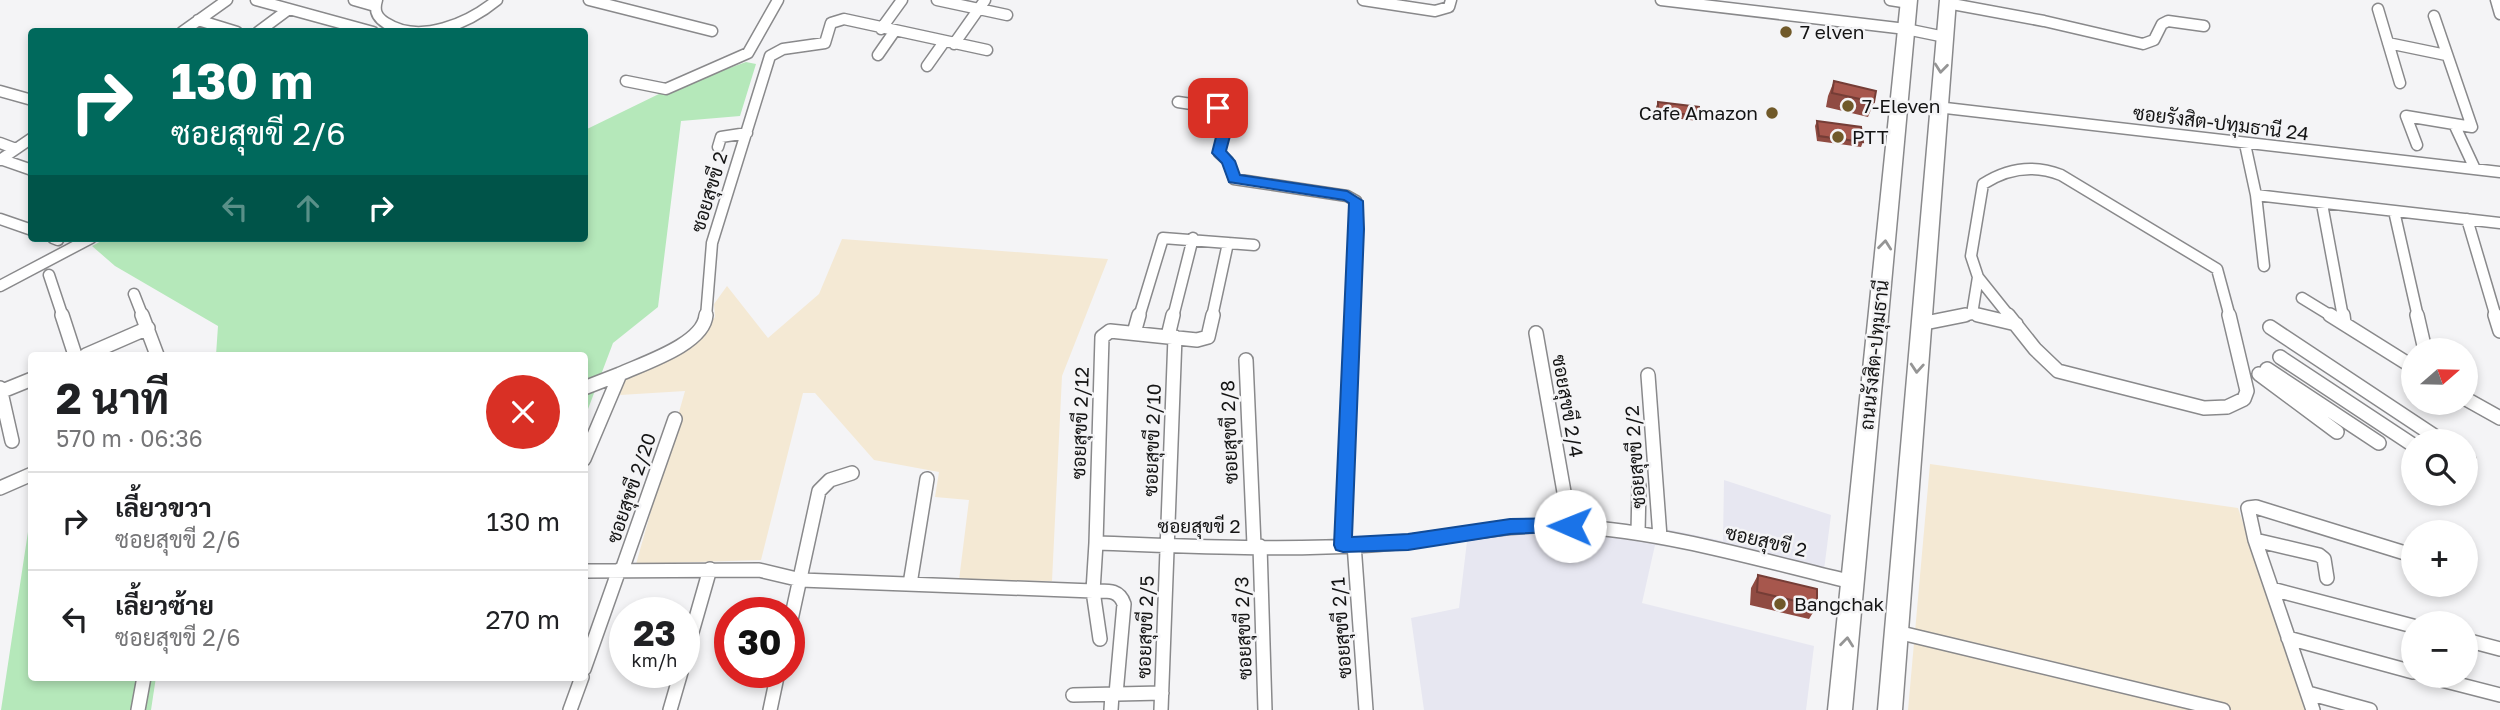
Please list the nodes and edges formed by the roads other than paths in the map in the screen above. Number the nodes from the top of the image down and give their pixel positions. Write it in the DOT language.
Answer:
graph roads {
  1 [pos="226,0"];
  2 [pos="256,0"];
  3 [pos="354,0"];
  4 [pos="497,0"];
  5 [pos="589,0"];
  6 [pos="647,0"];
  7 [pos="778,0"];
  8 [pos="902,0"];
  9 [pos="937,0"];
  10 [pos="1365,0"];
  11 [pos="1451,0"];
  12 [pos="1661,0"];
  13 [pos="1699,0"];
  14 [pos="2496,0"];
  15 [pos="1903,1"];
  16 [pos="1947,2"];
  17 [pos="376,3"];
  18 [pos="981,4"];
  19 [pos="289,9"];
  20 [pos="2378,9"];
  21 [pos="634,11"];
  22 [pos="2500,14"];
  23 [pos="1007,15"];
  24 [pos="2434,16"];
  25 [pos="198,20"];
  26 [pos="335,21"];
  27 [pos="1906,26"];
  28 [pos="2204,26"];
  29 [pos="187,28"];
  30 [pos="224,28"];
  31 [pos="263,28"];
  32 [pos="327,28"];
  33 [pos="359,28"];
  34 [pos="394,28"];
  35 [pos="443,28"];
  36 [pos="881,29"];
  37 [pos="712,31"];
  38 [pos="894,32"];
  39 [pos="1945,37"];
  40 [pos="949,43"];
  41 [pos="2388,43"];
  42 [pos="987,50"];
  43 [pos="750,54"];
  44 [pos="878,55"];
  45 [pos="2446,55"];
  46 [pos="767,56"];
  47 [pos="927,66"];
  48 [pos="626,81"];
  49 [pos="2400,83"];
  50 [pos="0,91"];
  51 [pos="28,99"];
  52 [pos="1178,102"];
  53 [pos="1937,107"];
  54 [pos="2455,124"];
  55 [pos="745,133"];
  56 [pos="28,141"];
  57 [pos="0,143"];
  58 [pos="2245,144"];
  59 [pos="2417,145"];
  60 [pos="718,147"];
  61 [pos="16,149"];
  62 [pos="0,160"];
  63 [pos="28,169"];
  64 [pos="2475,169"];
  65 [pos="2500,172"];
  66 [pos="2256,195"];
  67 [pos="2322,204"];
  68 [pos="2394,211"];
  69 [pos="0,219"];
  70 [pos="2467,219"];
  71 [pos="2500,223"];
  72 [pos="28,229"];
  73 [pos="1192,238"];
  74 [pos="83,242"];
  75 [pos="1228,243"];
  76 [pos="1255,245"];
  77 [pos="2264,266"];
  78 [pos="49,275"];
  79 [pos="1978,277"];
  80 [pos="0,286"];
  81 [pos="134,293"];
  82 [pos="2302,298"];
  83 [pos="1972,314"];
  84 [pos="2344,323"];
  85 [pos="1920,324"];
  86 [pos="2016,324"];
  87 [pos="2270,327"];
  88 [pos="148,328"];
  89 [pos="2500,331"];
  90 [pos="1133,333"];
  91 [pos="1536,333"];
  92 [pos="1171,336"];
  93 [pos="2423,338"];
  94 [pos="2296,345"];
  95 [pos="74,352"];
  96 [pos="93,352"];
  97 [pos="156,352"];
  98 [pos="2280,357"];
  99 [pos="2401,359"];
  100 [pos="1246,360"];
  101 [pos="2244,370"];
  102 [pos="2263,371"];
  103 [pos="620,374"];
  104 [pos="1648,375"];
  105 [pos="28,380"];
  106 [pos="588,386"];
  107 [pos="0,391"];
  108 [pos="2478,405"];
  109 [pos="2500,418"];
  110 [pos="675,419"];
  111 [pos="2424,429"];
  112 [pos="2337,432"];
  113 [pos="2401,437"];
  114 [pos="12,441"];
  115 [pos="2379,443"];
  116 [pos="588,450"];
  117 [pos="852,473"];
  118 [pos="28,476"];
  119 [pos="927,479"];
  120 [pos="1639,486"];
  121 [pos="0,488"];
  122 [pos="1570,526"];
  123 [pos="1638,533"];
  124 [pos="1660,537"];
  125 [pos="2255,540"];
  126 [pos="1096,543"];
  127 [pos="1168,545"];
  128 [pos="1257,545"];
  129 [pos="1349,545"];
  130 [pos="2401,552"];
  131 [pos="709,569"];
  132 [pos="621,570"];
  133 [pos="588,571"];
  134 [pos="2327,579"];
  135 [pos="802,580"];
  136 [pos="1852,582"];
  137 [pos="910,584"];
  138 [pos="2272,589"];
  139 [pos="1093,591"];
  140 [pos="797,597"];
  141 [pos="700,602"];
  142 [pos="2401,623"];
  143 [pos="1897,632"];
  144 [pos="2288,638"];
  145 [pos="1100,639"];
  146 [pos="2478,643"];
  147 [pos="2500,649"];
  148 [pos="588,658"];
  149 [pos="2401,669"];
  150 [pos="143,681"];
  151 [pos="581,681"];
  152 [pos="676,688"];
  153 [pos="775,688"];
  154 [pos="2473,688"];
  155 [pos="1162,693"];
  156 [pos="2308,693"];
  157 [pos="1073,695"];
  158 [pos="2500,695"];
  159 [pos="1113,699"];
  160 [pos="138,710"];
  161 [pos="570,710"];
  162 [pos="670,710"];
  163 [pos="770,710"];
  164 [pos="1161,710"];
  165 [pos="1265,710"];
  166 [pos="1366,710"];
  167 [pos="1840,710"];
  168 [pos="1890,710"];
  169 [pos="2223,710"];
  170 [pos="2313,710"];
  171 [pos="2370,710"];
  1 -- 25 [label="street"];
  2 -- 19 [label="street"];
  3 -- 17 [label="street"];
  4 -- 35 [label="street"];
  5 -- 21 [label="street"];
  6 -- 21 [label="street"];
  7 -- 43 [label="street"];
  8 -- 36 [label="street"];
  9 -- 18 [label="street"];
  10 -- 11 [label="street"];
  12 -- 27 [label="street"];
  13 -- 27 [label="street"];
  14 -- 22 [label="street"];
  15 -- 27 [label="main road, ถนนรังสิต-ปทุมธานี"];
  16 -- 28 [label="street"];
  16 -- 39 [label="main road"];
  17 -- 34 [label="street"];
  18 -- 23 [label="street"];
  18 -- 40 [label="street"];
  19 -- 26 [label="street"];
  19 -- 31 [label="street"];
  20 -- 41 [label="street"];
  21 -- 37 [label="street"];
  24 -- 45 [label="street"];
  25 -- 29 [label="street"];
  25 -- 30 [label="street"];
  26 -- 32 [label="street"];
  26 -- 33 [label="street"];
  27 -- 39 [label="street"];
  136 -- 27 [label="main road, ถนนรังสิต-ปทุมธานี, one-way"];
  36 -- 38 [label="street"];
  36 -- 46 [label="street"];
  38 -- 40 [label="street"];
  38 -- 44 [label="street"];
  39 -- 53 [label="main road, one-way"];
  40 -- 42 [label="street"];
  40 -- 47 [label="street"];
  41 -- 45 [label="street"];
  41 -- 49 [label="street"];
  43 -- 46 [label="street"];
  43 -- 48 [label="street"];
  45 -- 54 [label="street"];
  46 -- 55 [label="street, ซอยสุขขี 2"];
  50 -- 51 [label="street"];
  52 -- 129 [label="street, ซอยสุขขี 2/1"];
  53 -- 58 [label="street, ซอยรังสิต-ปทุมธานี 24"];
  53 -- 85 [label="main road"];
  54 -- 59 [label="street"];
  54 -- 64 [label="street"];
  55 -- 60 [label="street"];
  55 -- 103 [label="street, ซอยสุขขี 2"];
  56 -- 61 [label="street"];
  57 -- 61 [label="street"];
  58 -- 64 [label="street, ซอยรังสิต-ปทุมธานี 24"];
  58 -- 66 [label="street"];
  61 -- 62 [label="street"];
  62 -- 63 [label="street"];
  64 -- 65 [label="street, ซอยรังสิต-ปทุมธานี 24"];
  66 -- 67 [label="street"];
  66 -- 77 [label="street"];
  67 -- 68 [label="street"];
  67 -- 84 [label="street"];
  68 -- 70 [label="street"];
  68 -- 93 [label="street"];
  69 -- 72 [label="street"];
  70 -- 71 [label="street"];
  70 -- 89 [label="street"];
  73 -- 75 [label="street"];
  73 -- 90 [label="street"];
  73 -- 92 [label="street, ซอยสุขขี 2/10"];
  74 -- 80 [label="street"];
  75 -- 76 [label="street"];
  75 -- 92 [label="street"];
  78 -- 95 [label="street"];
  79 -- 83 [label="street"];
  79 -- 86 [label="street"];
  79 -- 101 [label="street"];
  81 -- 88 [label="street"];
  82 -- 84 [label="street"];
  83 -- 85 [label="street"];
  83 -- 86 [label="street"];
  84 -- 99 [label="street"];
  85 -- 143 [label="main road, one-way"];
  86 -- 101 [label="street"];
  87 -- 94 [label="street"];
  88 -- 96 [label="street"];
  88 -- 97 [label="street"];
  90 -- 92 [label="street"];
  90 -- 126 [label="street, ซอยสุขขี 2/12"];
  91 -- 122 [label="street, ซอยสุขขี 2/4"];
  92 -- 127 [label="street, ซอยสุขขี 2/10"];
  94 -- 98 [label="street"];
  94 -- 111 [label="street"];
  98 -- 102 [label="street"];
  98 -- 113 [label="street"];
  100 -- 128 [label="street, ซอยสุขขี 2/8"];
  101 -- 102 [label="street"];
  102 -- 112 [label="street"];
  102 -- 115 [label="street"];
  103 -- 106 [label="street, ซอยสุขขี 2"];
  103 -- 116 [label="street"];
  104 -- 124 [label="street, ซอยสุขขี 2/2"];
  105 -- 107 [label="street"];
  107 -- 114 [label="street"];
  108 -- 109 [label="street"];
  110 -- 132 [label="street, ซอยสุขขี 2/20"];
  117 -- 135 [label="street"];
  118 -- 121 [label="street"];
  119 -- 137 [label="street"];
  120 -- 123 [label="street"];
  122 -- 123 [label="street, ซอยสุขขี 2"];
  122 -- 129 [label="street, ซอยสุขขี 2"];
  123 -- 124 [label="street, ซอยสุขขี 2"];
  124 -- 136 [label="street, ซอยสุขขี 2"];
  125 -- 130 [label="street"];
  125 -- 134 [label="street"];
  125 -- 138 [label="street"];
  126 -- 127 [label="street, ซอยสุขขี 2"];
  126 -- 139 [label="street"];
  127 -- 128 [label="street, ซอยสุขขี 2"];
  127 -- 155 [label="street, ซอยสุขขี 2/5"];
  128 -- 129 [label="street, ซอยสุขขี 2"];
  128 -- 165 [label="street, ซอยสุขขี 2/3"];
  129 -- 166 [label="street, ซอยสุขขี 2/1"];
  131 -- 132 [label="street"];
  131 -- 135 [label="street"];
  131 -- 141 [label="street"];
  132 -- 133 [label="street"];
  132 -- 148 [label="street"];
  135 -- 137 [label="street"];
  135 -- 140 [label="street"];
  167 -- 136 [label="main road, ถนนรังสิต-ปทุมธานี, one-way"];
  137 -- 139 [label="street"];
  138 -- 142 [label="street"];
  138 -- 144 [label="street"];
  139 -- 145 [label="street"];
  139 -- 159 [label="street"];
  143 -- 168 [label="main road"];
  143 -- 169 [label="street"];
  144 -- 149 [label="street"];
  144 -- 156 [label="street"];
  146 -- 147 [label="street"];
  150 -- 160 [label="street"];
  151 -- 161 [label="street"];
  152 -- 162 [label="street"];
  153 -- 163 [label="street"];
  154 -- 158 [label="street"];
  155 -- 159 [label="street"];
  155 -- 164 [label="street, ซอยสุขขี 2/5"];
  156 -- 170 [label="street"];
  156 -- 171 [label="street"];
  157 -- 159 [label="street"];
}
